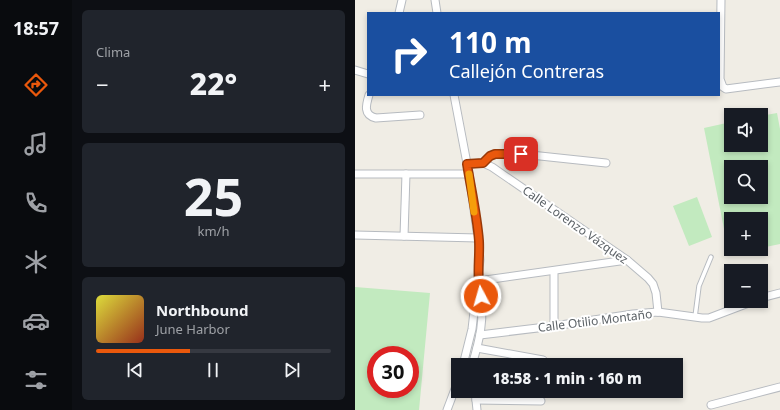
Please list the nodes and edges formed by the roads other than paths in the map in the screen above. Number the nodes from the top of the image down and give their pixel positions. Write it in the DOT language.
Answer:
graph roads {
  1 [pos="402,0"];
  2 [pos="435,0"];
  3 [pos="721,0"];
  4 [pos="399,12"];
  5 [pos="437,12"];
  6 [pos="355,70"];
  7 [pos="367,74"];
  8 [pos="780,82"];
  9 [pos="369,96"];
  10 [pos="453,96"];
  11 [pos="420,115"];
  12 [pos="483,163"];
  13 [pos="606,163"];
  14 [pos="467,164"];
  15 [pos="355,174"];
  16 [pos="406,174"];
  17 [pos="469,174"];
  18 [pos="355,235"];
  19 [pos="404,236"];
  20 [pos="479,238"];
  21 [pos="711,258"];
  22 [pos="627,260"];
  23 [pos="554,271"];
  24 [pos="478,283"];
  25 [pos="780,293"];
  26 [pos="768,296"];
  27 [pos="735,308"];
  28 [pos="658,312"];
  29 [pos="695,317"];
  30 [pos="554,326"];
  31 [pos="480,335"];
  32 [pos="477,348"];
  33 [pos="465,358"];
  34 [pos="474,358"];
  35 [pos="532,358"];
  36 [pos="780,387"];
  37 [pos="452,399"];
  38 [pos="476,400"];
  39 [pos="541,401"];
  40 [pos="711,405"];
  41 [pos="447,410"];
  42 [pos="477,410"];
  1 -- 4 [label="street"];
  2 -- 5 [label="street"];
  3 -- 8 [label="street"];
  6 -- 7 [label="street"];
  9 -- 11 [label="street"];
  10 -- 14 [label="street"];
  12 -- 13 [label="street"];
  12 -- 14 [label="street"];
  12 -- 22 [label="street, Calle Lorenzo Vázquez"];
  14 -- 17 [label="street"];
  15 -- 16 [label="street"];
  16 -- 17 [label="street"];
  16 -- 19 [label="street"];
  17 -- 20 [label="street"];
  18 -- 19 [label="street"];
  19 -- 20 [label="street"];
  20 -- 24 [label="street"];
  21 -- 29 [label="lane"];
  22 -- 23 [label="street"];
  22 -- 28 [label="street, Calle Lorenzo Vázquez"];
  23 -- 24 [label="street"];
  23 -- 30 [label="street"];
  24 -- 31 [label="street"];
  24 -- 33 [label="street"];
  25 -- 26 [label="street"];
  27 -- 29 [label="street, Calle Otilio Montaño"];
  28 -- 29 [label="street, Calle Otilio Montaño"];
  28 -- 30 [label="street, Calle Otilio Montaño"];
  30 -- 31 [label="street, Calle Otilio Montaño"];
  31 -- 32 [label="street"];
  32 -- 34 [label="street"];
  32 -- 35 [label="street"];
  36 -- 40 [label="street"];
  37 -- 41 [label="street"];
  38 -- 39 [label="street"];
  38 -- 42 [label="street"];
}
